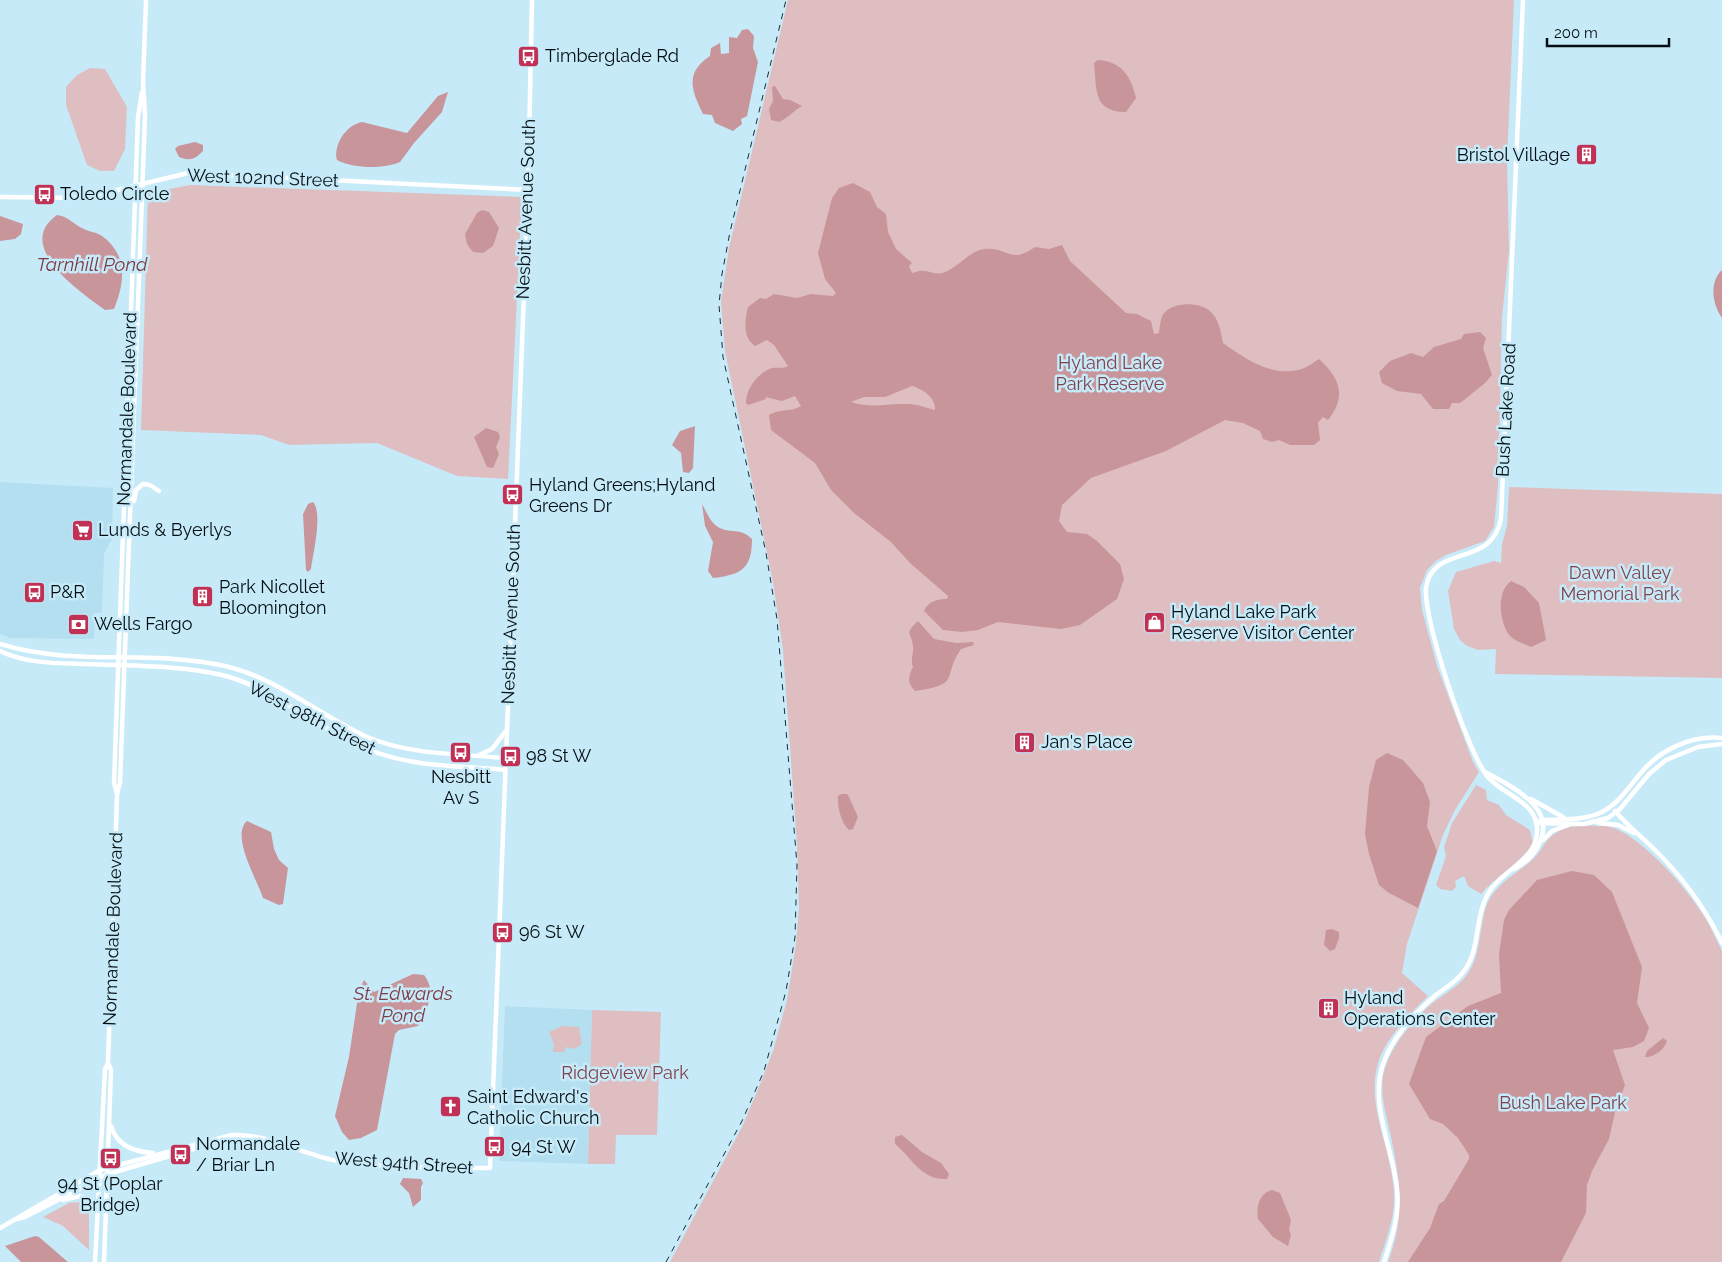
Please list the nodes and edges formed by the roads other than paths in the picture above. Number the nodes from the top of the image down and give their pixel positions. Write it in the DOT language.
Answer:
graph roads {
  1 [pos="146,0"];
  2 [pos="532,0"];
  3 [pos="1523,0"];
  4 [pos="143,82"];
  5 [pos="143,184"];
  6 [pos="135,186"];
  7 [pos="528,190"];
  8 [pos="0,197"];
  9 [pos="159,491"];
  10 [pos="131,509"];
  11 [pos="0,644"];
  12 [pos="0,652"];
  13 [pos="118,657"];
  14 [pos="126,658"];
  15 [pos="117,665"];
  16 [pos="126,666"];
  17 [pos="507,730"];
  18 [pos="1722,738"];
  19 [pos="1722,744"];
  20 [pos="477,755"];
  21 [pos="505,758"];
  22 [pos="505,770"];
  23 [pos="1484,770"];
  24 [pos="117,795"];
  25 [pos="1522,795"];
  26 [pos="1614,811"];
  27 [pos="1572,818"];
  28 [pos="1540,822"];
  29 [pos="1592,823"];
  30 [pos="1570,824"];
  31 [pos="1639,835"];
  32 [pos="1540,843"];
  33 [pos="1511,870"];
  34 [pos="1722,943"];
  35 [pos="108,1063"];
  36 [pos="110,1115"];
  37 [pos="158,1156"];
  38 [pos="108,1167"];
  39 [pos="490,1168"];
  40 [pos="100,1170"];
  41 [pos="108,1174"];
  42 [pos="100,1178"];
  43 [pos="54,1202"];
  44 [pos="98,1210"];
  45 [pos="15,1220"];
  46 [pos="0,1228"];
  47 [pos="95,1262"];
  48 [pos="104,1262"];
  49 [pos="1384,1262"];
  1 -- 4 [label="street, Normandale Boulevard"];
  2 -- 7 [label="street, Nesbitt Avenue South"];
  3 -- 23 [label="street, Bush Lake Road"];
  4 -- 5 [label="street, Normandale Boulevard"];
  4 -- 6 [label="street, Normandale Boulevard"];
  5 -- 6 [label="street, West 102nd Street"];
  5 -- 7 [label="street, West 102nd Street"];
  5 -- 10 [label="street, Normandale Boulevard"];
  6 -- 8 [label="street, West 102nd Street"];
  6 -- 13 [label="street, Normandale Boulevard"];
  7 -- 17 [label="street, Nesbitt Avenue South"];
  9 -- 10 [label="street"];
  10 -- 14 [label="street, Normandale Boulevard"];
  11 -- 13 [label="street, West 98th Street"];
  12 -- 15 [label="street, West 98th Street"];
  13 -- 14 [label="street, West 98th Street"];
  13 -- 15 [label="street, Normandale Boulevard"];
  14 -- 16 [label="street, Normandale Boulevard"];
  14 -- 20 [label="street, West 98th Street"];
  15 -- 16 [label="street, West 98th Street"];
  15 -- 24 [label="street, Normandale Boulevard"];
  16 -- 22 [label="street, West 98th Street"];
  16 -- 24 [label="street, Normandale Boulevard"];
  17 -- 20 [label="street"];
  17 -- 21 [label="street, Nesbitt Avenue South"];
  18 -- 27 [label="street"];
  19 -- 26 [label="street"];
  20 -- 21 [label="street, West 98th Street"];
  21 -- 22 [label="street, Nesbitt Avenue South"];
  22 -- 39 [label="street, Nesbitt Avenue South"];
  23 -- 25 [label="street, Bush Lake Road"];
  23 -- 28 [label="street, Bush Lake Road"];
  24 -- 35 [label="street, Normandale Boulevard"];
  25 -- 27 [label="street"];
  25 -- 28 [label="street, Bush Lake Road"];
  26 -- 29 [label="street"];
  26 -- 31 [label="street"];
  27 -- 28 [label="street"];
  28 -- 30 [label="street"];
  28 -- 32 [label="street"];
  28 -- 33 [label="street"];
  29 -- 30 [label="street"];
  29 -- 31 [label="street"];
  30 -- 32 [label="street"];
  31 -- 34 [label="street"];
  32 -- 33 [label="street"];
  33 -- 49 [label="street"];
  35 -- 36 [label="street, Normandale Boulevard"];
  35 -- 40 [label="street, Normandale Boulevard"];
  36 -- 37 [label="street"];
  36 -- 38 [label="street, Normandale Boulevard"];
  37 -- 38 [label="street"];
  37 -- 39 [label="street, West 94th Street"];
  37 -- 41 [label="street"];
  38 -- 40 [label="street"];
  38 -- 41 [label="street, Normandale Boulevard"];
  40 -- 42 [label="street, Normandale Boulevard"];
  40 -- 45 [label="street"];
  41 -- 42 [label="street"];
  41 -- 48 [label="street, Normandale Boulevard"];
  42 -- 43 [label="street"];
  42 -- 44 [label="street, Normandale Boulevard"];
  43 -- 44 [label="street"];
  43 -- 45 [label="street"];
  44 -- 47 [label="street, Normandale Boulevard"];
  45 -- 46 [label="street"];
}
